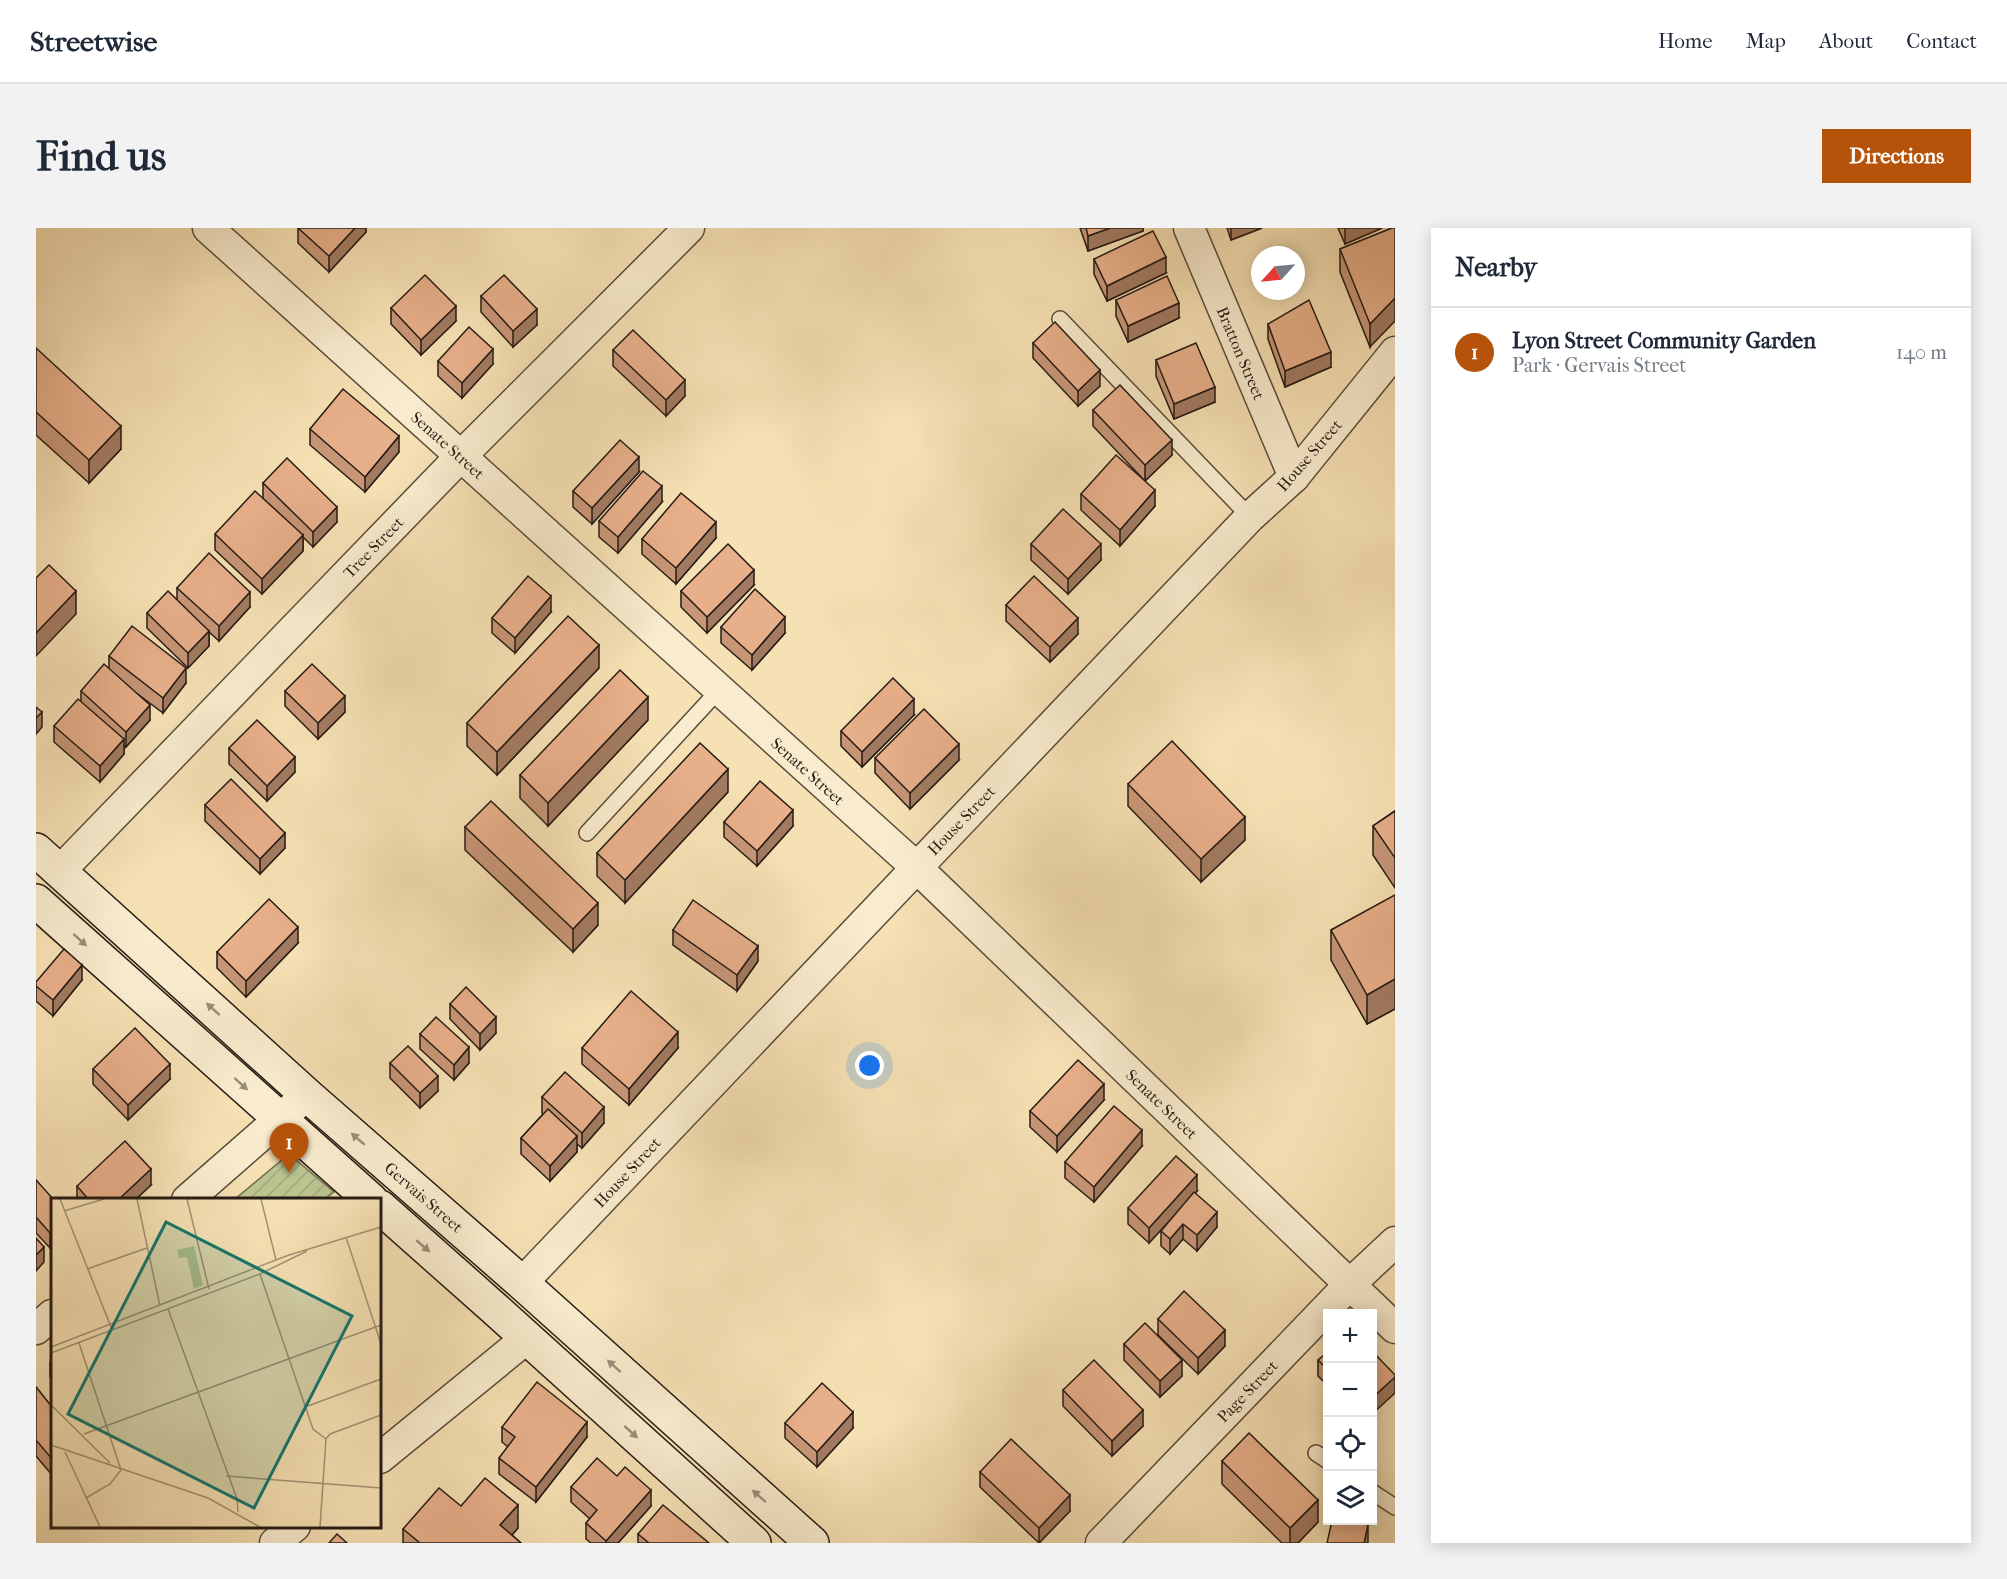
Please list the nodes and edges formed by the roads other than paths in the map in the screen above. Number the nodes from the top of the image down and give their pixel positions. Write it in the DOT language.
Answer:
graph roads {
  1 [pos="208,228"];
  2 [pos="1189,228"];
  3 [pos="681,230"];
  4 [pos="1060,319"];
  5 [pos="1395,352"];
  6 [pos="460,457"];
  7 [pos="1294,477"];
  8 [pos="1250,517"];
  9 [pos="719,690"];
  10 [pos="587,833"];
  11 [pos="48,860"];
  12 [pos="916,867"];
  13 [pos="36,902"];
  14 [pos="307,1095"];
  15 [pos="280,1120"];
  16 [pos="189,1198"];
  17 [pos="369,1198"];
  18 [pos="381,1208"];
  19 [pos="1395,1242"];
  20 [pos="522,1283"];
  21 [pos="1350,1284"];
  22 [pos="51,1316"];
  23 [pos="1395,1328"];
  24 [pos="36,1329"];
  25 [pos="527,1338"];
  26 [pos="381,1457"];
  27 [pos="1377,1495"];
  28 [pos="1395,1507"];
  29 [pos="294,1528"];
  30 [pos="804,1540"];
  31 [pos="275,1543"];
  32 [pos="754,1543"];
  33 [pos="1101,1543"];
  1 -- 6 [label="street, Senate Street"];
  2 -- 7 [label="street, Bratton Street"];
  3 -- 6 [label="street, Tree Street"];
  4 -- 8 [label="lane"];
  5 -- 7 [label="street, House Street"];
  6 -- 9 [label="street, Senate Street"];
  6 -- 11 [label="street, Tree Street"];
  7 -- 8 [label="street, House Street"];
  8 -- 12 [label="street, House Street"];
  9 -- 10 [label="lane"];
  9 -- 12 [label="street, Senate Street"];
  14 -- 11 [label="main road, Gervais Street, one-way"];
  12 -- 20 [label="street, House Street"];
  12 -- 21 [label="street, Senate Street"];
  13 -- 15 [label="main road, one-way"];
  14 -- 15 [label="street"];
  20 -- 14 [label="main road, Gervais Street, one-way"];
  15 -- 16 [label="street"];
  15 -- 17 [label="main road"];
  18 -- 25 [label="main road, one-way"];
  19 -- 21 [label="street, Page Street"];
  30 -- 20 [label="main road, Gervais Street, one-way"];
  21 -- 23 [label="street, Senate Street"];
  21 -- 33 [label="street, Page Street"];
  22 -- 24 [label="street"];
  25 -- 26 [label="street"];
  25 -- 32 [label="main road, one-way"];
  27 -- 28 [label="lane"];
  29 -- 31 [label="street"];
}
